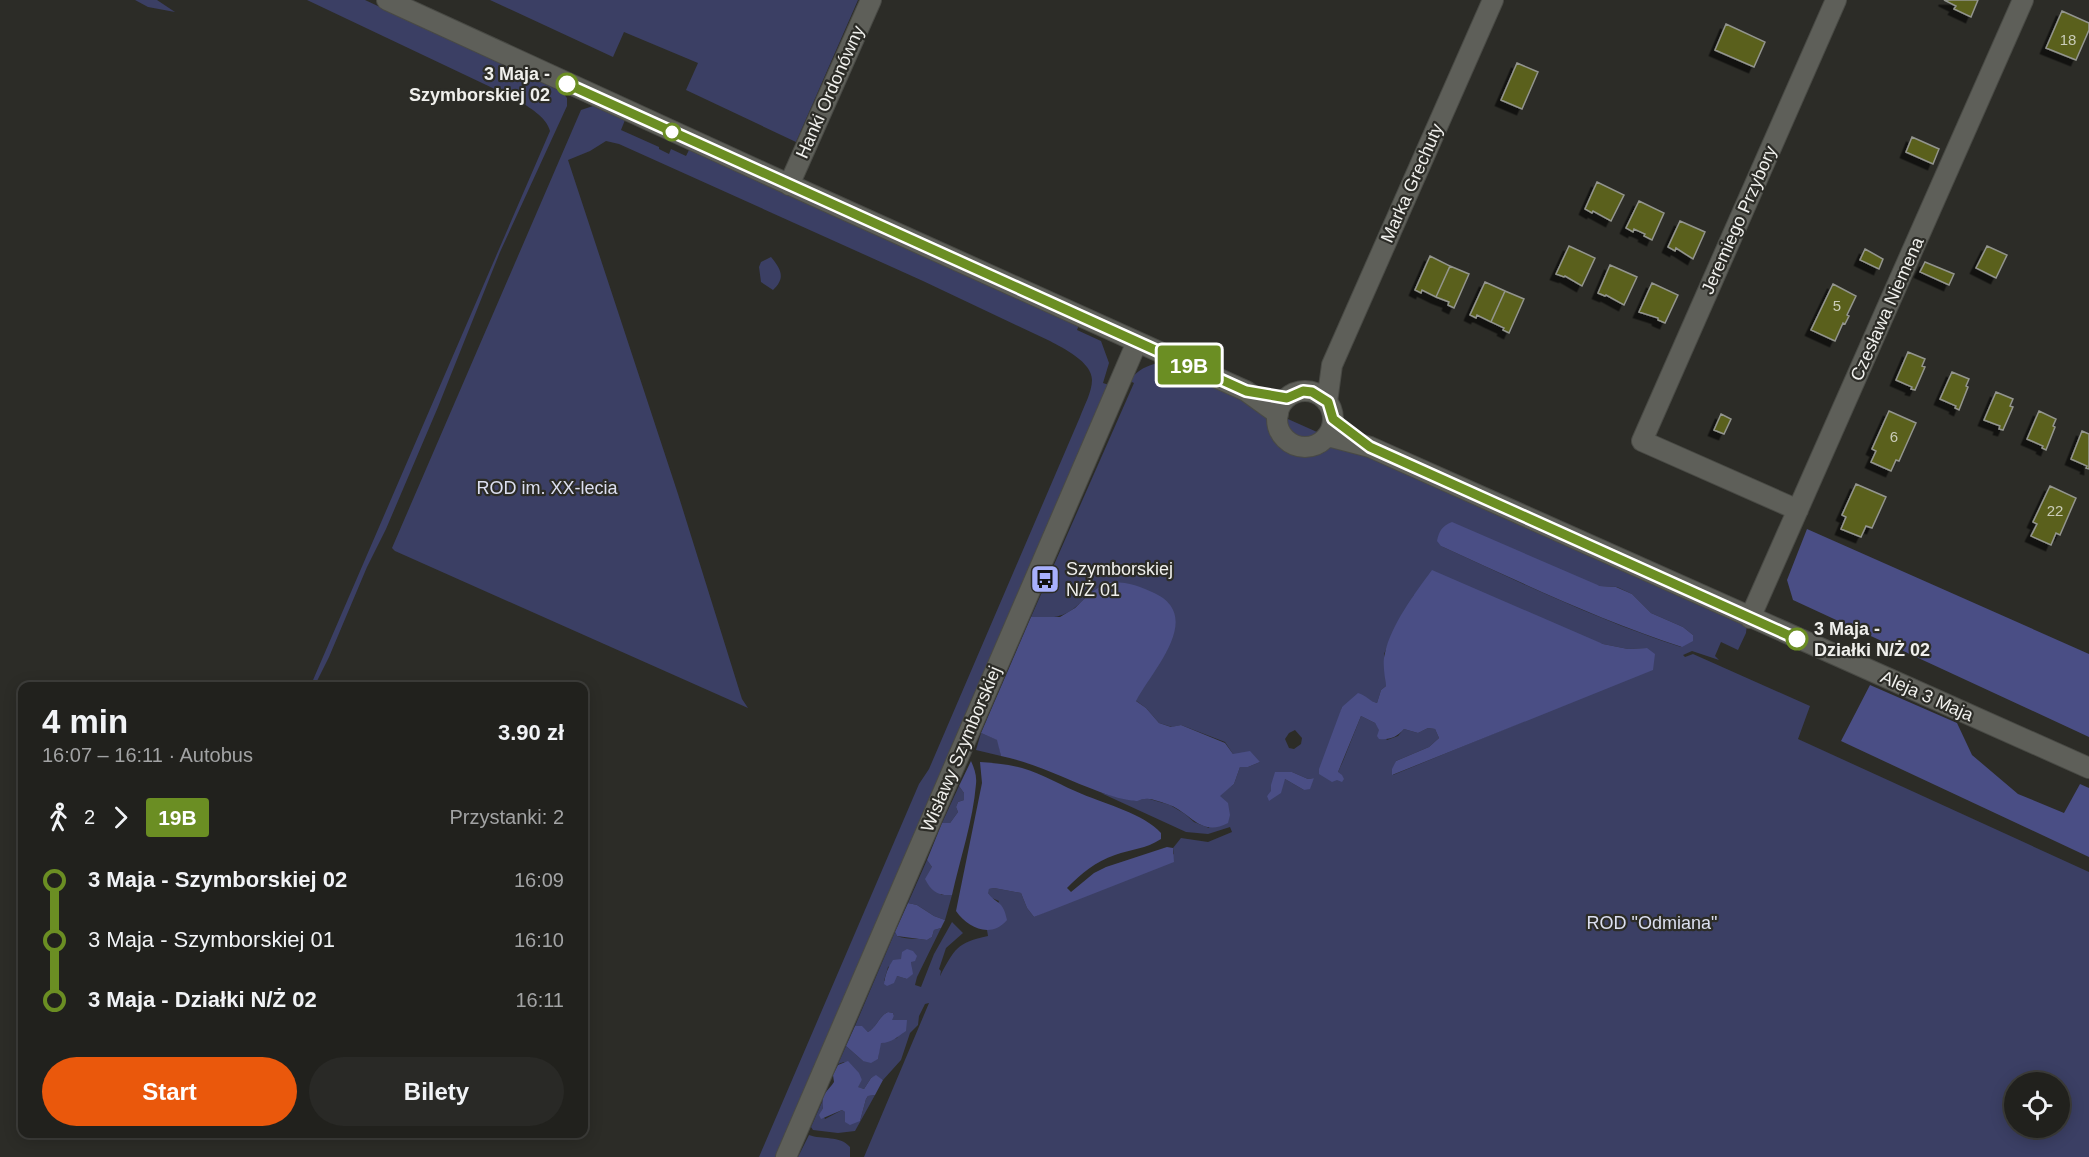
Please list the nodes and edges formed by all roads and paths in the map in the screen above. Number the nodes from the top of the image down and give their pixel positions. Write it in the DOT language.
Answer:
graph roads {
  1 [pos="387,0"];
  2 [pos="871,0"];
  3 [pos="1493,0"];
  4 [pos="1836,0"];
  5 [pos="2023,0"];
  6 [pos="789,185"];
  7 [pos="1137,342"];
  8 [pos="1332,365"];
  9 [pos="1289,401"];
  10 [pos="1329,419"];
  11 [pos="1798,510"];
  12 [pos="1750,618"];
  13 [pos="2089,768"];
  14 [pos="786,1157"];
  1 -- 6 [label="street"];
  2 -- 6 [label="street, Hanki Ordonówny"];
  3 -- 8 [label="street, Marka Grechuty"];
  4 -- 11 [label="street, Jeremiego Przybory"];
  5 -- 11 [label="street, Czesława Niemena"];
  6 -- 7 [label="street"];
  7 -- 9 [label="street"];
  7 -- 14 [label="street, Wisławy Szymborskiej"];
  8 -- 9 [label="street, Marka Grechuty"];
  8 -- 10 [label="street, Marka Grechuty"];
  9 -- 10 [label="street"];
  9 -- 10 [label="street"];
  10 -- 12 [label="street, Aleja 3 Maja"];
  11 -- 12 [label="street, Czesława Niemena"];
  12 -- 13 [label="street, Aleja 3 Maja"];
}
